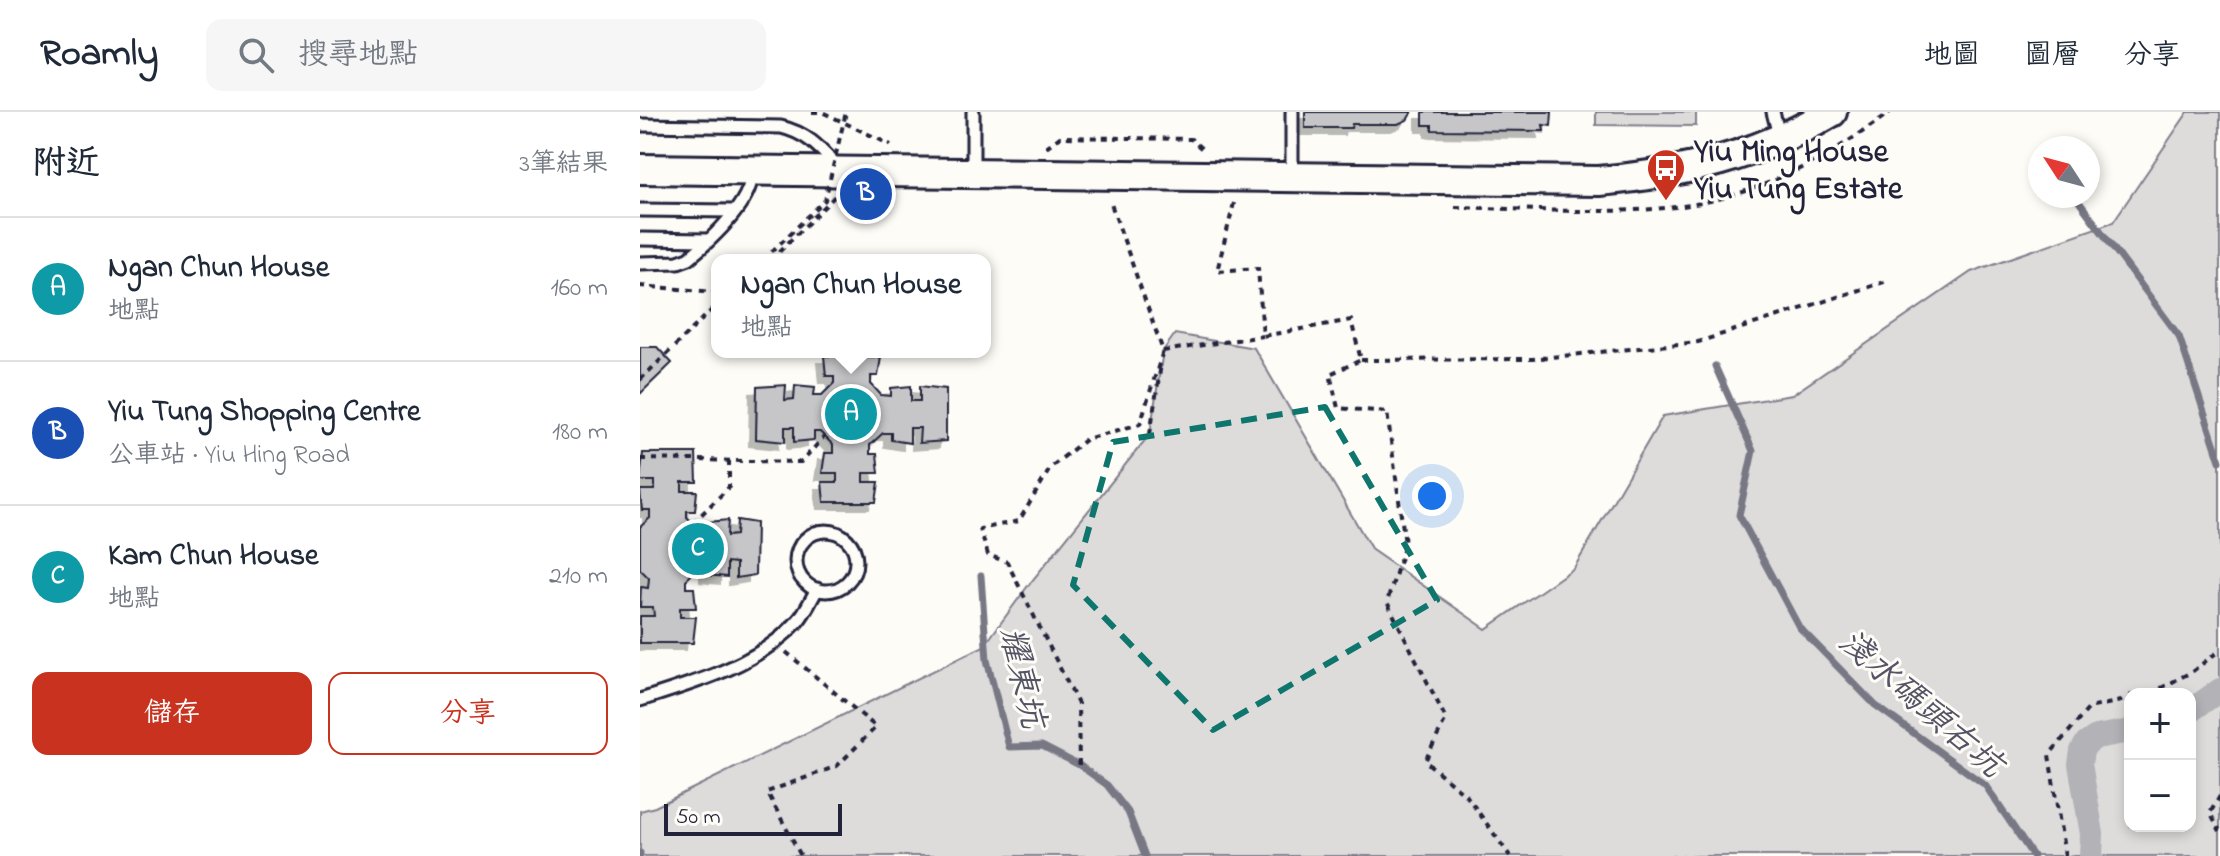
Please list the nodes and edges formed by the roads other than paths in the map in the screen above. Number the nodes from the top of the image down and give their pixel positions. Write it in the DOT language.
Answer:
graph roads {
  1 [pos="973,112"];
  2 [pos="1292,112"];
  3 [pos="1773,112"];
  4 [pos="1832,112"];
  5 [pos="640,125"];
  6 [pos="1780,140"];
  7 [pos="640,169"];
  8 [pos="752,171"];
  9 [pos="844,172"];
  10 [pos="973,174"];
  11 [pos="1292,178"];
  12 [pos="640,210"];
  13 [pos="735,211"];
  14 [pos="640,239"];
  15 [pos="708,240"];
  16 [pos="640,263"];
  17 [pos="817,589"];
  18 [pos="640,700"];
  1 -- 10 [label="lane"];
  2 -- 11 [label="lane"];
  3 -- 6 [label="lane"];
  4 -- 6 [label="street"];
  5 -- 9 [label="lane"];
  6 -- 11 [label="street"];
  7 -- 8 [label="street"];
  8 -- 9 [label="street"];
  8 -- 13 [label="lane"];
  9 -- 10 [label="street"];
  10 -- 11 [label="street"];
  12 -- 13 [label="lane"];
  13 -- 15 [label="lane"];
  14 -- 15 [label="lane"];
  15 -- 16 [label="lane"];
  17 -- 17 [label="lane"];
  17 -- 18 [label="lane"];
}
